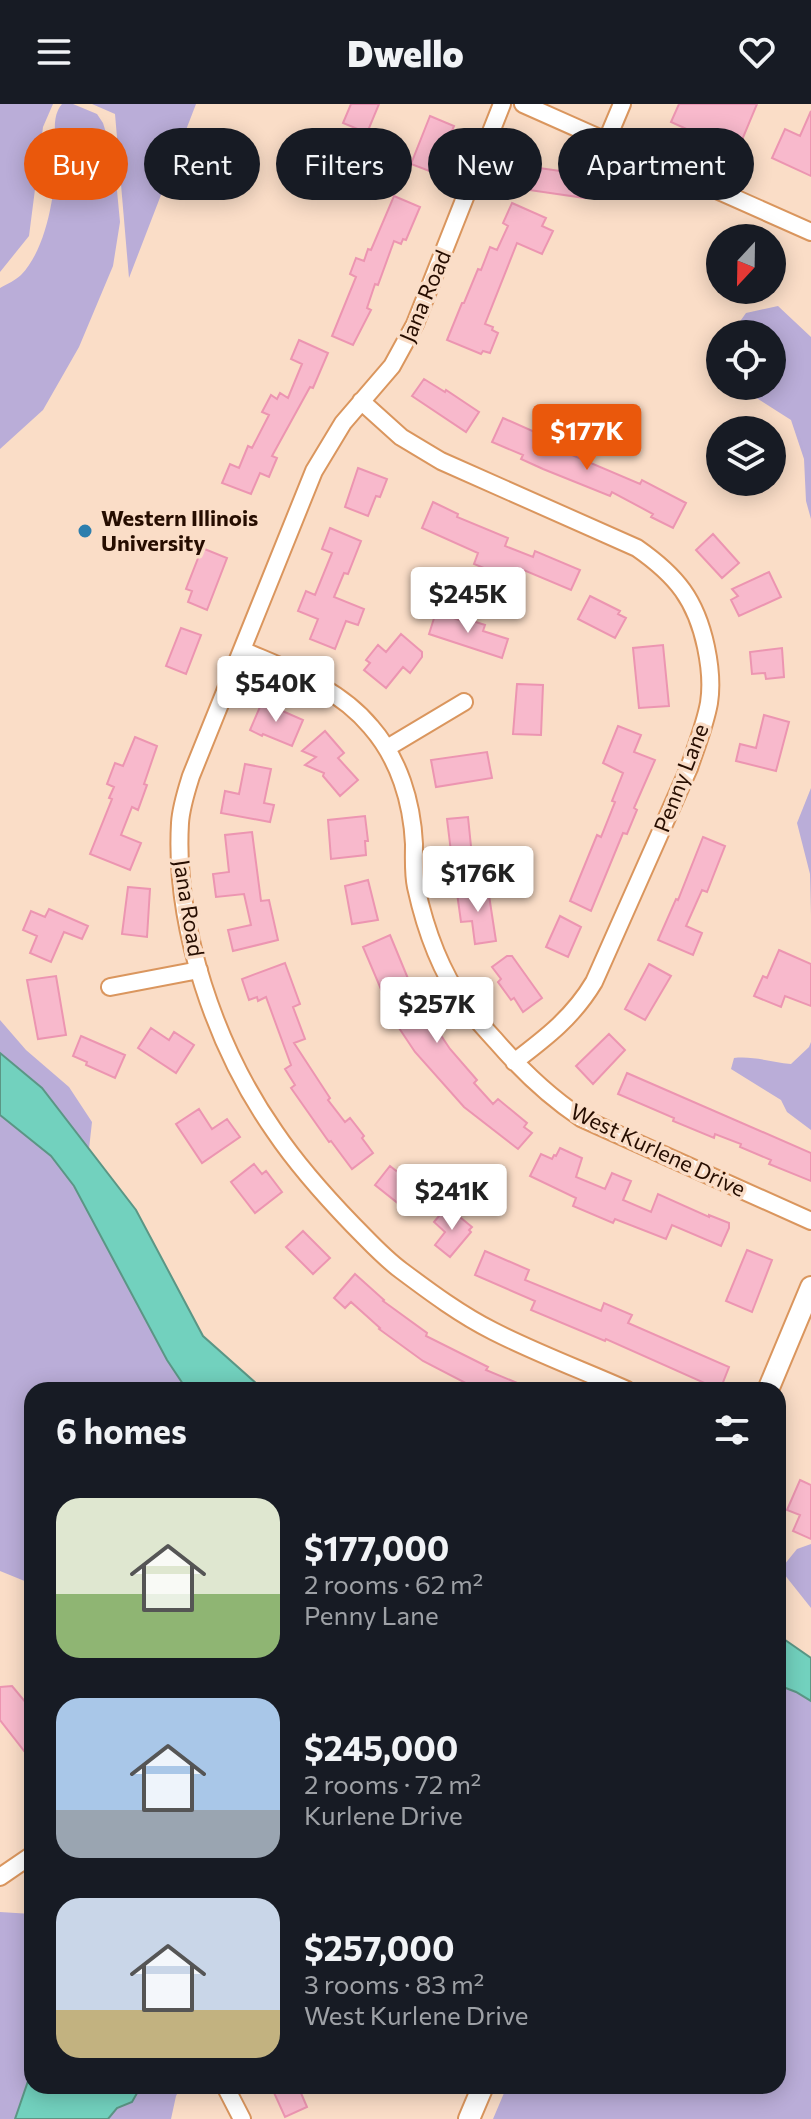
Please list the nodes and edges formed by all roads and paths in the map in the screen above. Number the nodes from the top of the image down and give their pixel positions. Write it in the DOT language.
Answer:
graph roads {
  1 [pos="502,104"];
  2 [pos="523,104"];
  3 [pos="622,104"];
  4 [pos="575,128"];
  5 [pos="612,128"];
  6 [pos="738,200"];
  7 [pos="811,232"];
  8 [pos="361,401"];
  9 [pos="242,650"];
  10 [pos="464,702"];
  11 [pos="387,748"];
  12 [pos="199,970"];
  13 [pos="110,987"];
  14 [pos="514,1062"];
  15 [pos="811,1221"];
  16 [pos="811,1287"];
  17 [pos="609,1382"];
  18 [pos="771,1382"];
  19 [pos="24,1860"];
  20 [pos="0,1877"];
  21 [pos="229,2094"];
  22 [pos="480,2094"];
  23 [pos="242,2119"];
  24 [pos="469,2119"];
  1 -- 8 [label="street, Jana Road"];
  2 -- 4 [label="street"];
  3 -- 5 [label="street"];
  6 -- 7 [label="street"];
  8 -- 9 [label="street, Jana Road"];
  8 -- 14 [label="street, Penny Lane"];
  9 -- 11 [label="street, West Kurlene Drive"];
  9 -- 12 [label="street, Jana Road"];
  10 -- 11 [label="street"];
  11 -- 14 [label="street, West Kurlene Drive"];
  12 -- 13 [label="street"];
  12 -- 17 [label="street, Jana Road"];
  14 -- 15 [label="street, West Kurlene Drive"];
  16 -- 18 [label="street"];
  19 -- 20 [label="street"];
  21 -- 23 [label="street"];
  22 -- 24 [label="street"];
}
